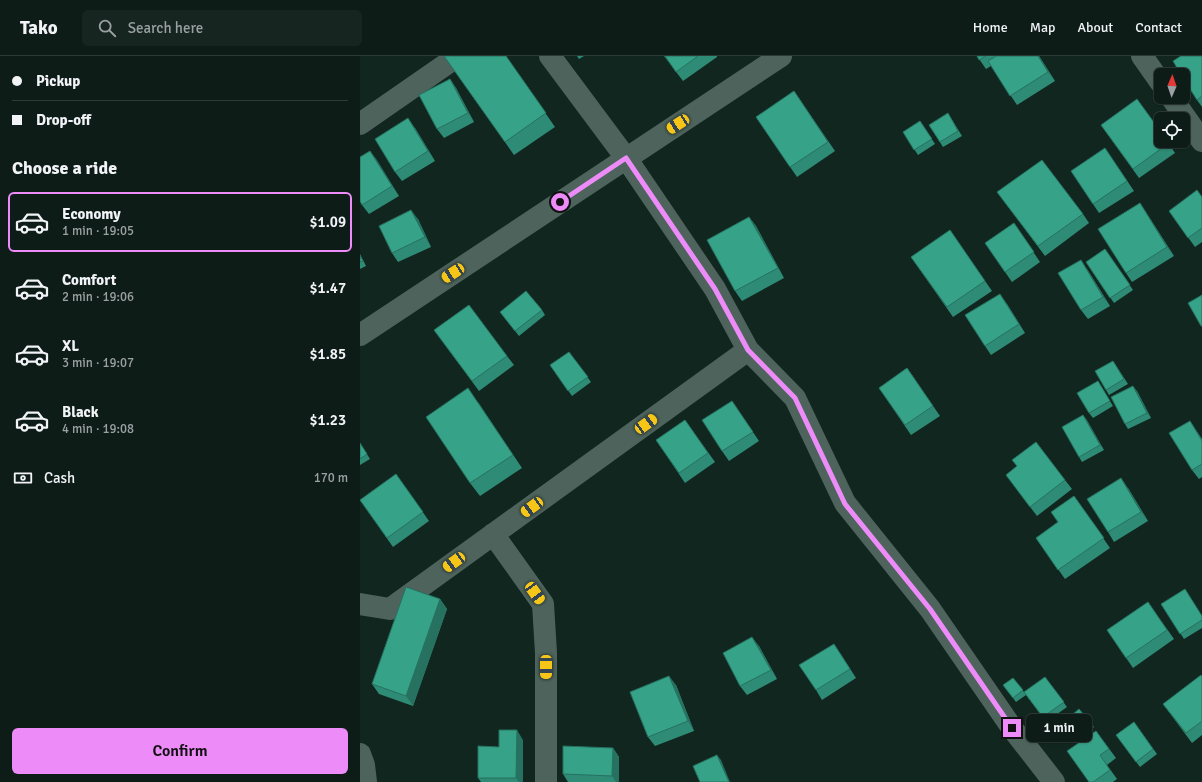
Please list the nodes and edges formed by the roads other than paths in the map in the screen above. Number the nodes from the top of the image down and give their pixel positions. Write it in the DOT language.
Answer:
graph roads {
  1 [pos="458,56"];
  2 [pos="550,56"];
  3 [pos="780,56"];
  4 [pos="1145,57"];
  5 [pos="1154,72"];
  6 [pos="1176,104"];
  7 [pos="360,124"];
  8 [pos="1202,141"];
  9 [pos="626,158"];
  10 [pos="360,335"];
  11 [pos="748,350"];
  12 [pos="493,534"];
  13 [pos="360,604"];
  14 [pos="360,754"];
  15 [pos="366,782"];
  16 [pos="546,782"];
  17 [pos="1054,782"];
  1 -- 7 [label="street"];
  2 -- 9 [label="street"];
  3 -- 9 [label="street"];
  4 -- 5 [label="street"];
  6 -- 8 [label="street"];
  9 -- 10 [label="street"];
  9 -- 11 [label="street"];
  11 -- 12 [label="street"];
  11 -- 17 [label="street"];
  12 -- 13 [label="street"];
  12 -- 16 [label="street"];
  14 -- 15 [label="street"];
}
